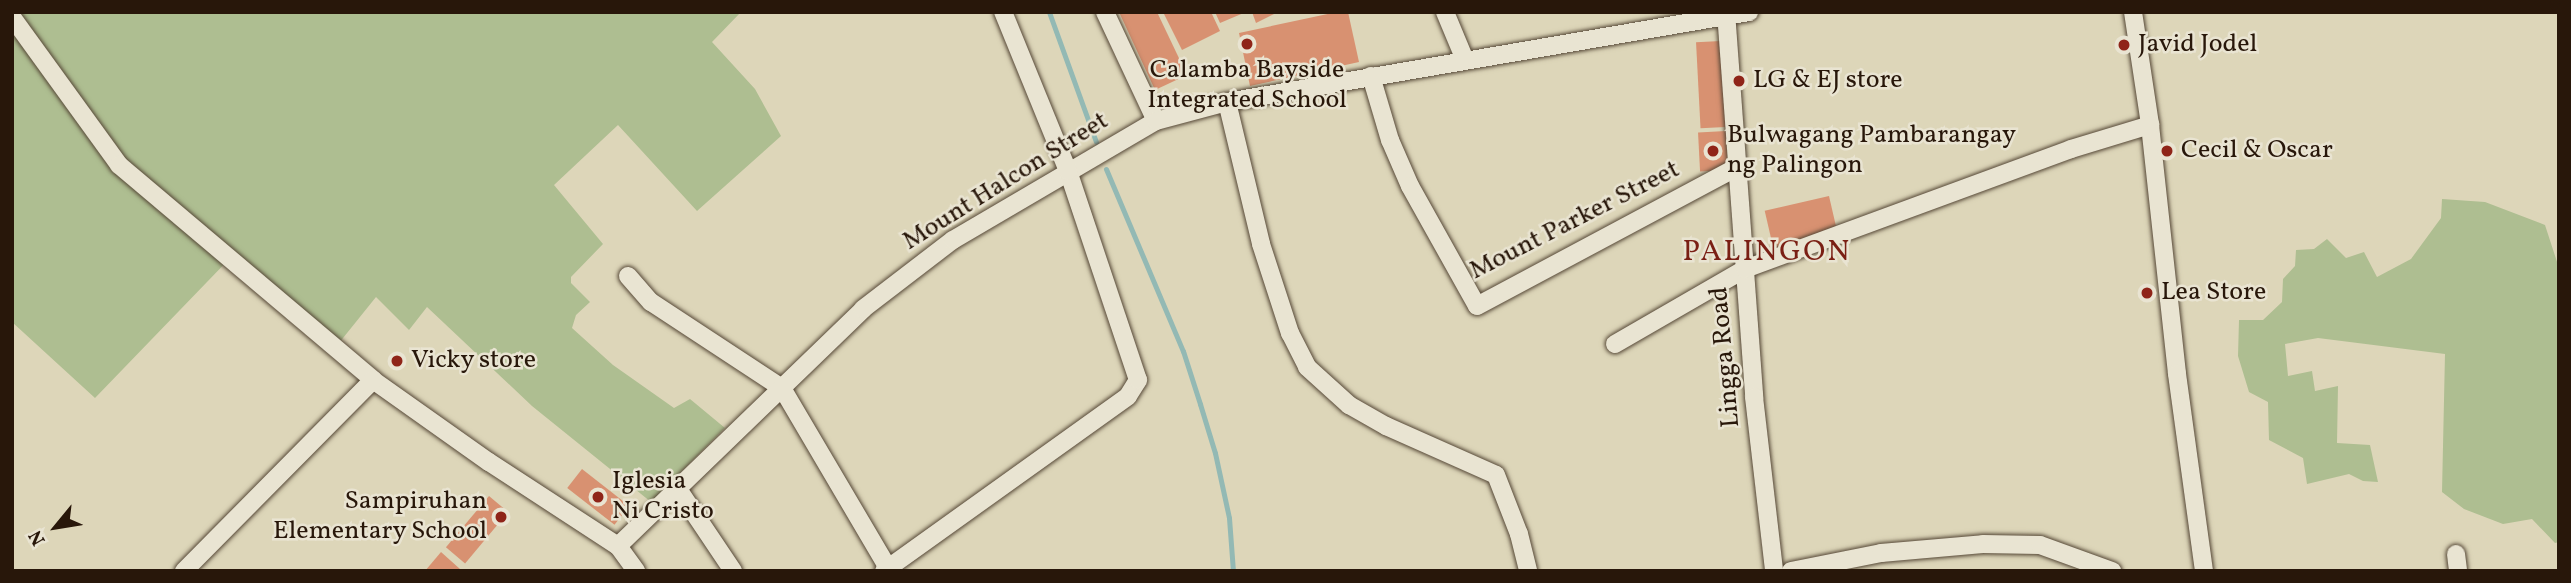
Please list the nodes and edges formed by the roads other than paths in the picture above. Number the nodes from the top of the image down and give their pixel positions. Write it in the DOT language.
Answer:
graph roads {
  1 [pos="1003,12"];
  2 [pos="1104,12"];
  3 [pos="1445,12"];
  4 [pos="1749,12"];
  5 [pos="2133,12"];
  6 [pos="1726,15"];
  7 [pos="12,17"];
  8 [pos="1465,60"];
  9 [pos="1371,76"];
  10 [pos="1227,102"];
  11 [pos="1156,121"];
  12 [pos="2150,125"];
  13 [pos="1735,168"];
  14 [pos="1068,171"];
  15 [pos="1745,269"];
  16 [pos="628,276"];
  17 [pos="1615,344"];
  18 [pos="373,380"];
  19 [pos="782,388"];
  20 [pos="678,489"];
  21 [pos="618,546"];
  22 [pos="887,570"];
  23 [pos="184,571"];
  24 [pos="636,571"];
  25 [pos="733,571"];
  26 [pos="1528,571"];
  27 [pos="1773,571"];
  28 [pos="1791,571"];
  29 [pos="2112,571"];
  30 [pos="2204,571"];
  1 -- 14 [label="street"];
  2 -- 11 [label="street"];
  3 -- 8 [label="street"];
  4 -- 6 [label="street, Mount Halcon Street"];
  5 -- 12 [label="street"];
  6 -- 8 [label="street, Mount Halcon Street"];
  6 -- 13 [label="street, Lingga Road"];
  7 -- 18 [label="street"];
  8 -- 9 [label="street, Mount Halcon Street"];
  9 -- 10 [label="street, Mount Halcon Street"];
  9 -- 13 [label="street, Mount Parker Street"];
  10 -- 11 [label="street, Mount Halcon Street"];
  10 -- 26 [label="street"];
  11 -- 14 [label="street, Mount Halcon Street"];
  12 -- 15 [label="street"];
  12 -- 30 [label="street"];
  13 -- 15 [label="street, Lingga Road"];
  14 -- 19 [label="street, Mount Halcon Street"];
  14 -- 22 [label="street"];
  15 -- 17 [label="street"];
  15 -- 27 [label="street, Lingga Road"];
  16 -- 19 [label="street"];
  18 -- 21 [label="street"];
  18 -- 23 [label="street"];
  19 -- 20 [label="street, Mount Halcon Street"];
  19 -- 22 [label="street"];
  20 -- 21 [label="street, Mount Halcon Street"];
  20 -- 25 [label="street"];
  21 -- 24 [label="street"];
  28 -- 29 [label="street"];
}
